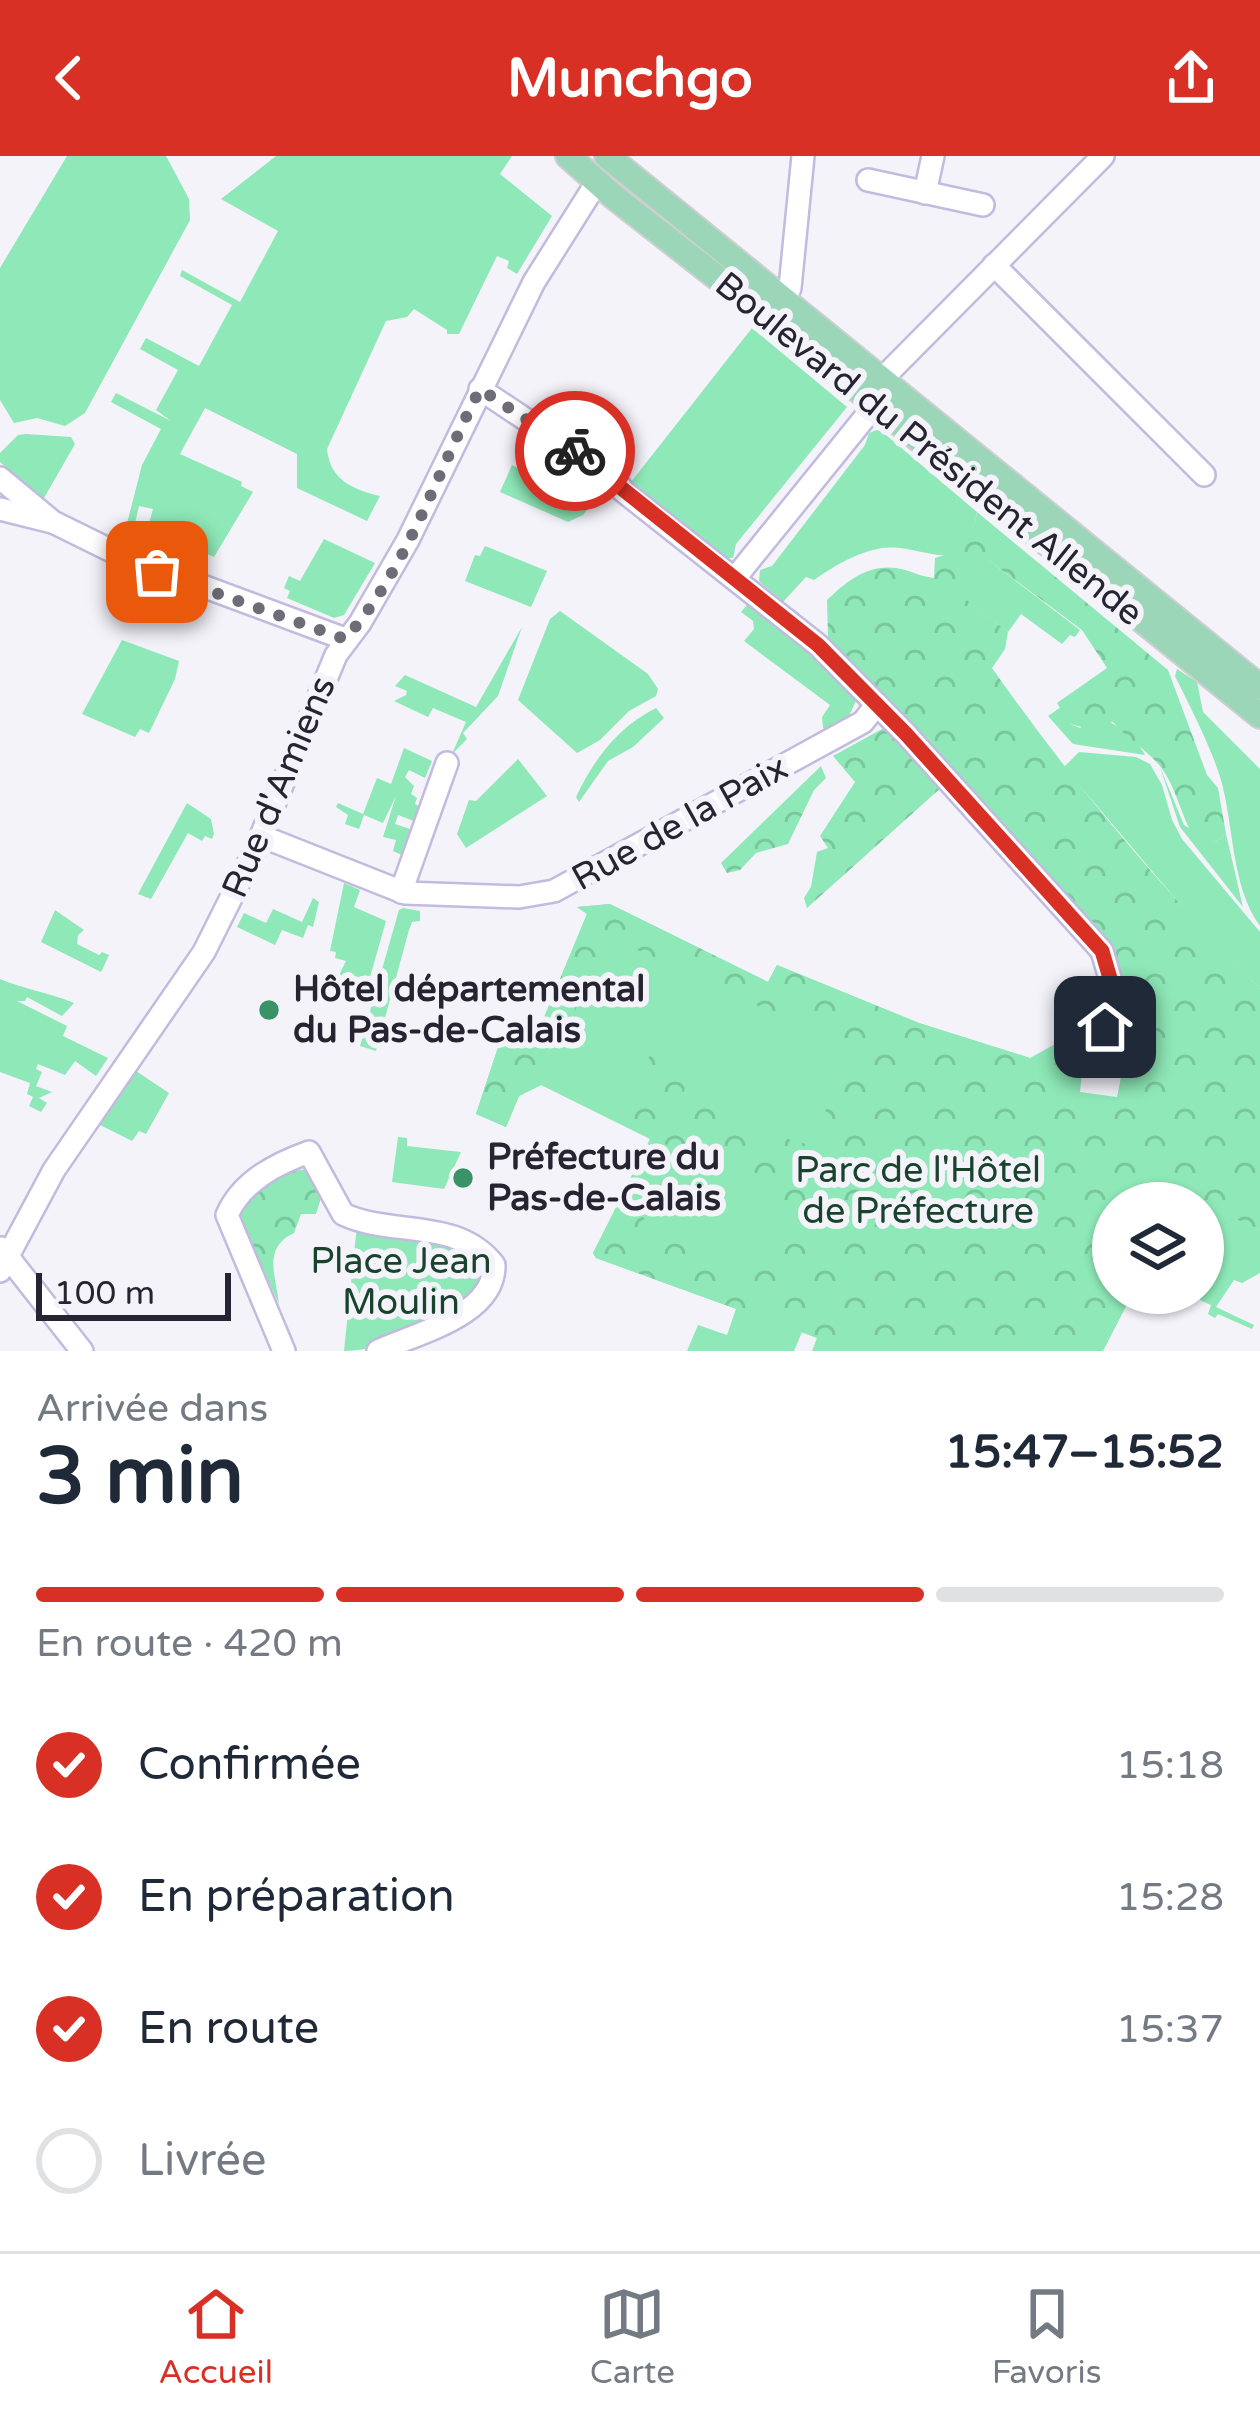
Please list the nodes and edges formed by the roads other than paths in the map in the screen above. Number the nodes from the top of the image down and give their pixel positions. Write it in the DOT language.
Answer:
graph roads {
  1 [pos="803,156"];
  2 [pos="933,156"];
  3 [pos="1103,156"];
  4 [pos="613,158"];
  5 [pos="572,159"];
  6 [pos="868,180"];
  7 [pos="597,182"];
  8 [pos="925,193"];
  9 [pos="982,205"];
  10 [pos="994,265"];
  11 [pos="784,301"];
  12 [pos="480,389"];
  13 [pos="878,393"];
  14 [pos="1204,475"];
  15 [pos="0,478"];
  16 [pos="0,509"];
  17 [pos="53,522"];
  18 [pos="736,578"];
  19 [pos="345,639"];
  20 [pos="1260,687"];
  21 [pos="878,704"];
  22 [pos="1260,716"];
  23 [pos="447,764"];
  24 [pos="261,836"];
  25 [pos="401,892"];
  26 [pos="1105,1027"];
  27 [pos="3,1257"];
  28 [pos="82,1351"];
  29 [pos="284,1351"];
  30 [pos="378,1351"];
  1 -- 11 [label="street"];
  2 -- 8 [label="street"];
  3 -- 10 [label="street"];
  4 -- 7 [label="main road"];
  4 -- 11 [label="main road, Boulevard du Président Allende"];
  5 -- 7 [label="main road, Boulevard du Président Allende"];
  6 -- 8 [label="street"];
  7 -- 12 [label="street, Rue d'Amiens"];
  7 -- 13 [label="main road, Boulevard du Président Allende"];
  8 -- 9 [label="street"];
  10 -- 13 [label="street"];
  10 -- 14 [label="street"];
  11 -- 13 [label="main road, Boulevard du Président Allende"];
  12 -- 18 [label="street"];
  12 -- 19 [label="street, Rue d'Amiens"];
  13 -- 18 [label="street"];
  13 -- 20 [label="main road, Boulevard du Président Allende"];
  13 -- 22 [label="main road, Boulevard du Président Allende"];
  15 -- 17 [label="street"];
  16 -- 17 [label="street"];
  17 -- 19 [label="street"];
  18 -- 21 [label="street"];
  19 -- 24 [label="street, Rue d'Amiens"];
  21 -- 25 [label="street, Rue de la Paix"];
  21 -- 26 [label="street"];
  23 -- 25 [label="street"];
  24 -- 25 [label="street, Rue de la Paix"];
  24 -- 27 [label="street, Rue d'Amiens"];
  27 -- 28 [label="street"];
  29 -- 30 [label="street"];
}
